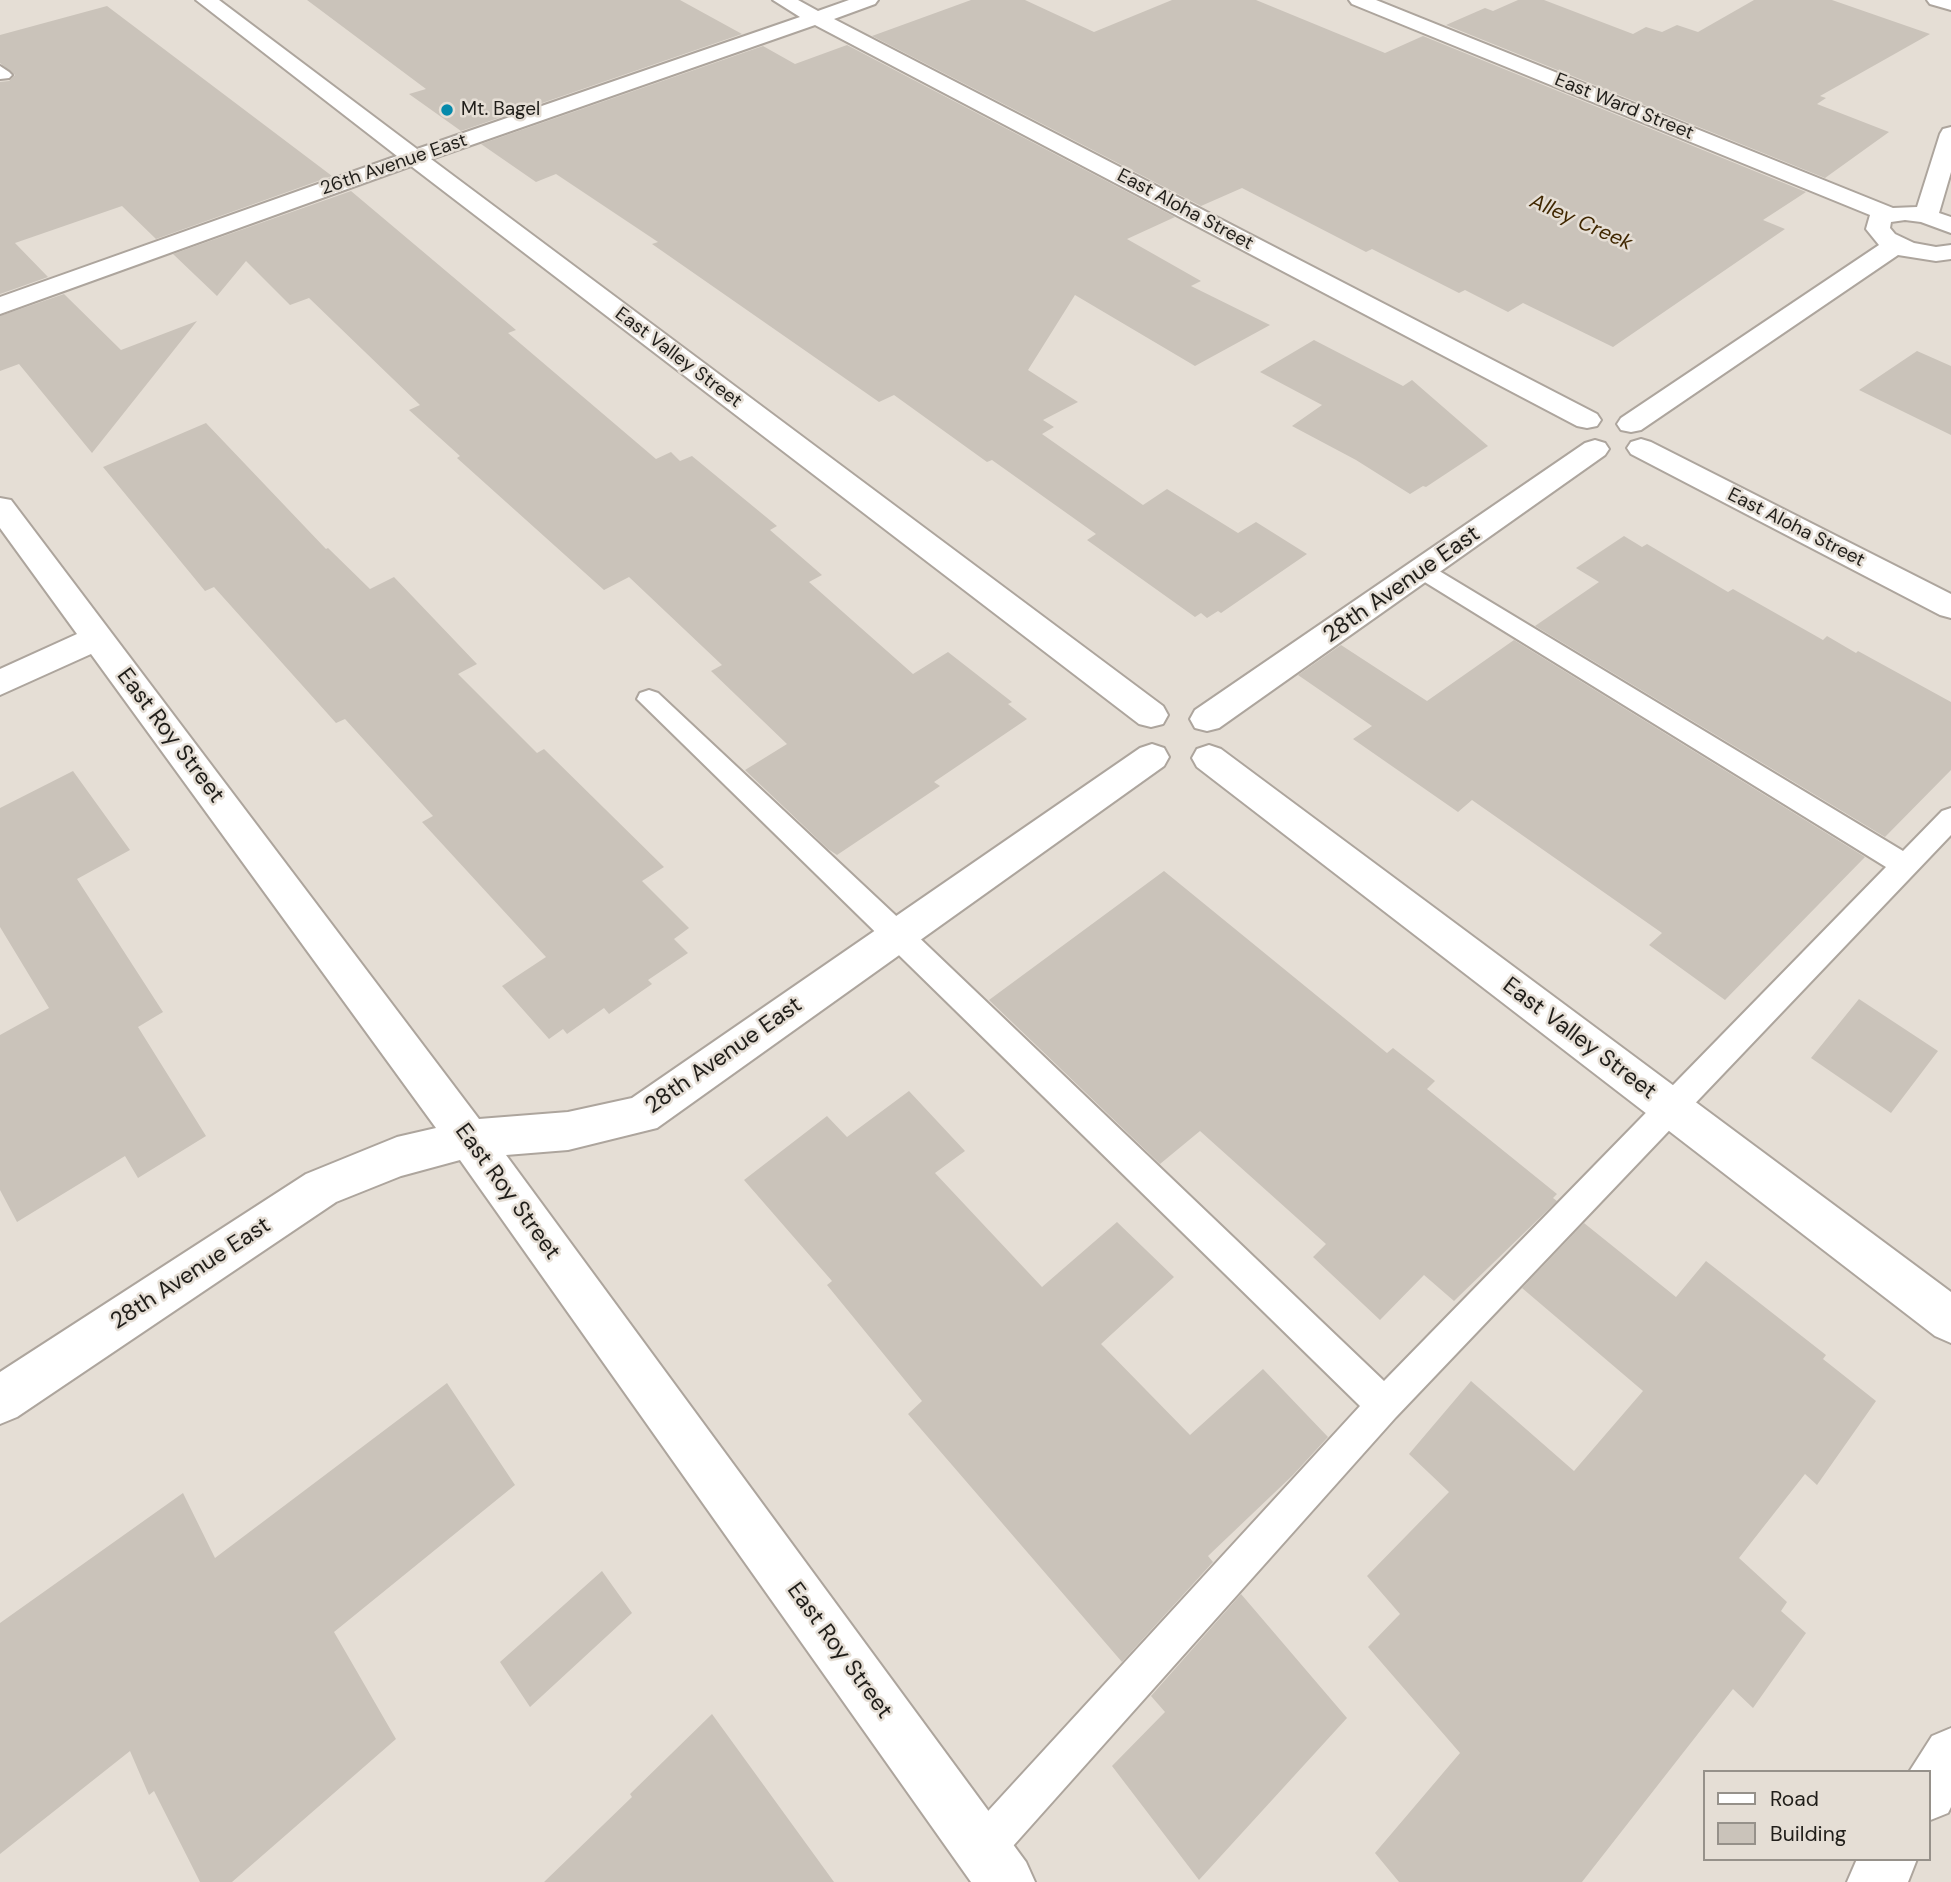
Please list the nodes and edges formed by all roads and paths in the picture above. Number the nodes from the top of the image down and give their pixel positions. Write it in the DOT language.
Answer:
graph roads {
  1 [pos="206,0"];
  2 [pos="783,0"];
  3 [pos="868,0"];
  4 [pos="1359,0"];
  5 [pos="1937,0"];
  6 [pos="1951,4"];
  7 [pos="818,18"];
  8 [pos="1951,134"];
  9 [pos="412,158"];
  10 [pos="1890,215"];
  11 [pos="1926,215"];
  12 [pos="1951,226"];
  13 [pos="1896,245"];
  14 [pos="1951,252"];
  15 [pos="0,306"];
  16 [pos="1591,435"];
  17 [pos="1636,436"];
  18 [pos="0,507"];
  19 [pos="1423,571"];
  20 [pos="1951,607"];
  21 [pos="98,637"];
  22 [pos="0,683"];
  23 [pos="649,699"];
  24 [pos="1151,715"];
  25 [pos="1208,738"];
  26 [pos="1152,757"];
  27 [pos="1951,818"];
  28 [pos="1904,865"];
  29 [pos="898,935"];
  30 [pos="1669,1107"];
  31 [pos="469,1139"];
  32 [pos="1951,1320"];
  33 [pos="0,1400"];
  34 [pos="1384,1405"];
  35 [pos="1951,1755"];
  36 [pos="1930,1790"];
  37 [pos="1888,1861"];
  38 [pos="994,1865"];
  39 [pos="1876,1882"];
  1 -- 9 [label="street, East Valley Street"];
  2 -- 7 [label="street, East Aloha Street"];
  3 -- 7 [label="street, 26th Avenue East"];
  4 -- 10 [label="street, East Ward Street"];
  5 -- 6 [label="street"];
  7 -- 9 [label="street, 26th Avenue East"];
  7 -- 16 [label="street, East Aloha Street"];
  8 -- 11 [label="street"];
  9 -- 15 [label="street, 26th Avenue East"];
  9 -- 24 [label="street, East Valley Street"];
  10 -- 11 [label="street"];
  10 -- 13 [label="street"];
  11 -- 12 [label="street"];
  13 -- 14 [label="street"];
  13 -- 17 [label="street"];
  16 -- 17 [label="street"];
  16 -- 19 [label="street, 28th Avenue East"];
  17 -- 20 [label="street, East Aloha Street"];
  18 -- 21 [label="street, East Roy Street"];
  19 -- 25 [label="street, 28th Avenue East"];
  19 -- 28 [label="lane"];
  21 -- 22 [label="street"];
  21 -- 31 [label="street, East Roy Street"];
  23 -- 29 [label="lane"];
  24 -- 25 [label="street"];
  24 -- 26 [label="street"];
  25 -- 26 [label="street"];
  25 -- 30 [label="street, East Valley Street"];
  26 -- 29 [label="street, 28th Avenue East"];
  27 -- 28 [label="lane"];
  28 -- 30 [label="lane"];
  29 -- 31 [label="street, 28th Avenue East"];
  29 -- 34 [label="lane"];
  30 -- 32 [label="street, East Valley Street"];
  30 -- 34 [label="lane"];
  31 -- 33 [label="street, 28th Avenue East"];
  31 -- 38 [label="street, East Roy Street"];
  34 -- 38 [label="lane"];
  35 -- 36 [label="street"];
  37 -- 39 [label="street"];
}
